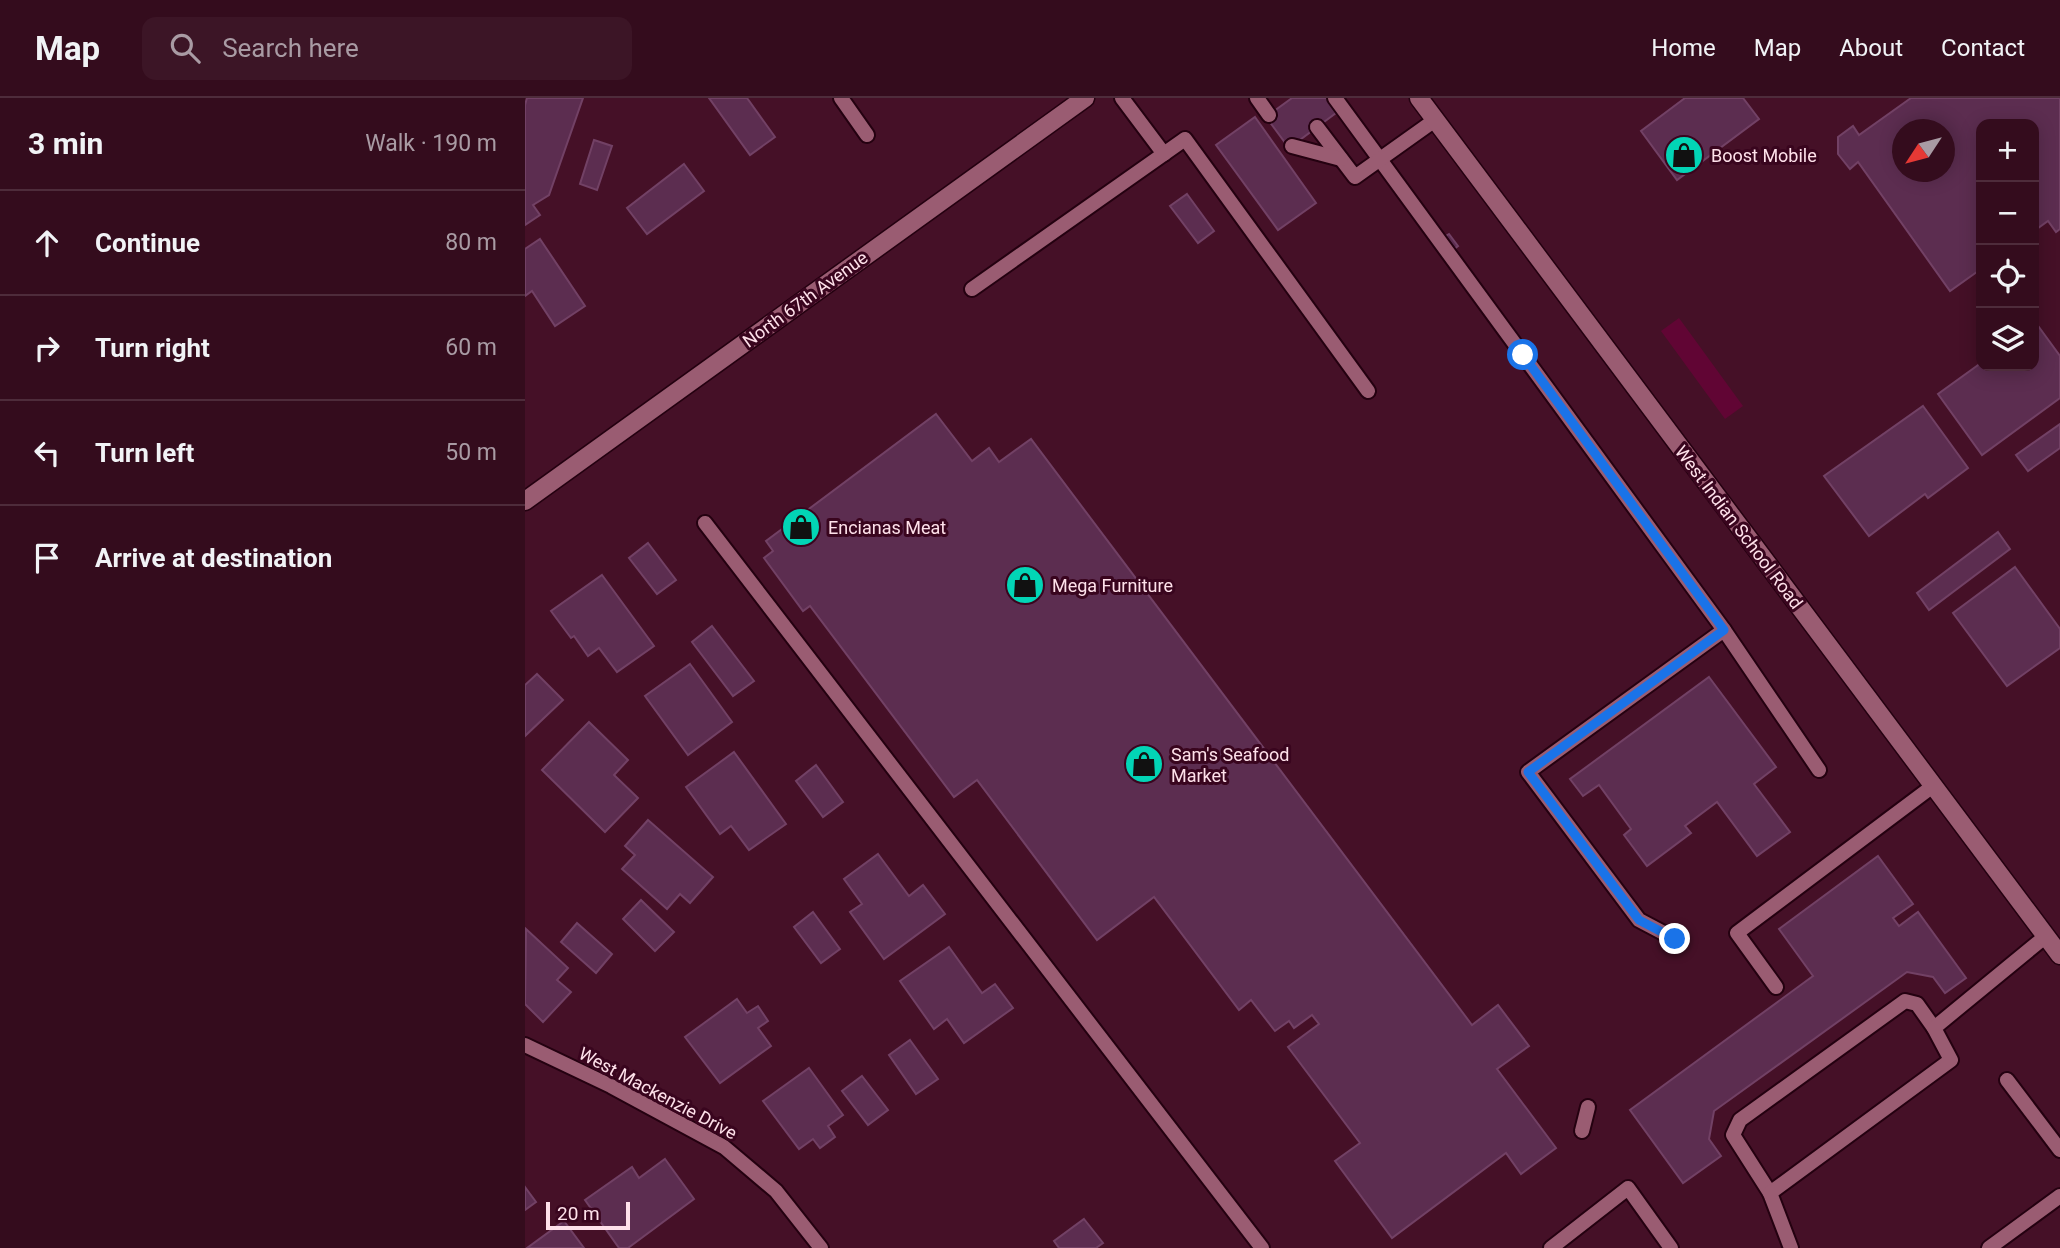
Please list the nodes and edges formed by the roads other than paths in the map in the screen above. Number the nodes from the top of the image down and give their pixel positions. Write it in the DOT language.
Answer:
graph roads {
  1 [pos="841,98"];
  2 [pos="1085,98"];
  3 [pos="1122,98"];
  4 [pos="1257,98"];
  5 [pos="1335,98"];
  6 [pos="1419,98"];
  7 [pos="1269,115"];
  8 [pos="1435,120"];
  9 [pos="1317,127"];
  10 [pos="867,135"];
  11 [pos="1292,146"];
  12 [pos="1164,154"];
  13 [pos="1341,159"];
  14 [pos="1381,159"];
  15 [pos="972,289"];
  16 [pos="1368,391"];
  17 [pos="525,501"];
  18 [pos="705,523"];
  19 [pos="1724,630"];
  20 [pos="1819,770"];
  21 [pos="1933,786"];
  22 [pos="2046,936"];
  23 [pos="1675,939"];
  24 [pos="2060,955"];
  25 [pos="1776,987"];
  26 [pos="1934,1028"];
  27 [pos="525,1045"];
  28 [pos="2007,1080"];
  29 [pos="1588,1107"];
  30 [pos="1582,1131"];
  31 [pos="2060,1150"];
  32 [pos="1770,1193"];
  33 [pos="2060,1196"];
  34 [pos="821,1248"];
  35 [pos="1262,1248"];
  36 [pos="1551,1248"];
  37 [pos="1671,1248"];
  38 [pos="1791,1248"];
  39 [pos="1990,1248"];
  1 -- 10 [label="lane"];
  2 -- 17 [label="main road, North 67th Avenue"];
  3 -- 12 [label="lane"];
  4 -- 7 [label="lane"];
  5 -- 14 [label="lane"];
  6 -- 8 [label="main road, West Indian School Road"];
  8 -- 14 [label="lane"];
  8 -- 21 [label="main road, West Indian School Road"];
  9 -- 13 [label="lane"];
  11 -- 13 [label="lane"];
  12 -- 15 [label="lane"];
  12 -- 16 [label="lane"];
  13 -- 14 [label="lane"];
  14 -- 19 [label="lane"];
  18 -- 35 [label="lane"];
  19 -- 20 [label="lane"];
  19 -- 23 [label="lane"];
  21 -- 22 [label="main road, West Indian School Road"];
  21 -- 25 [label="lane"];
  22 -- 24 [label="main road, West Indian School Road"];
  22 -- 26 [label="lane"];
  26 -- 32 [label="lane"];
  26 -- 32 [label="lane"];
  27 -- 34 [label="lane, West Mackenzie Drive"];
  28 -- 31 [label="lane"];
  29 -- 30 [label="lane"];
  32 -- 38 [label="lane"];
  33 -- 39 [label="lane"];
  36 -- 37 [label="lane"];
}
